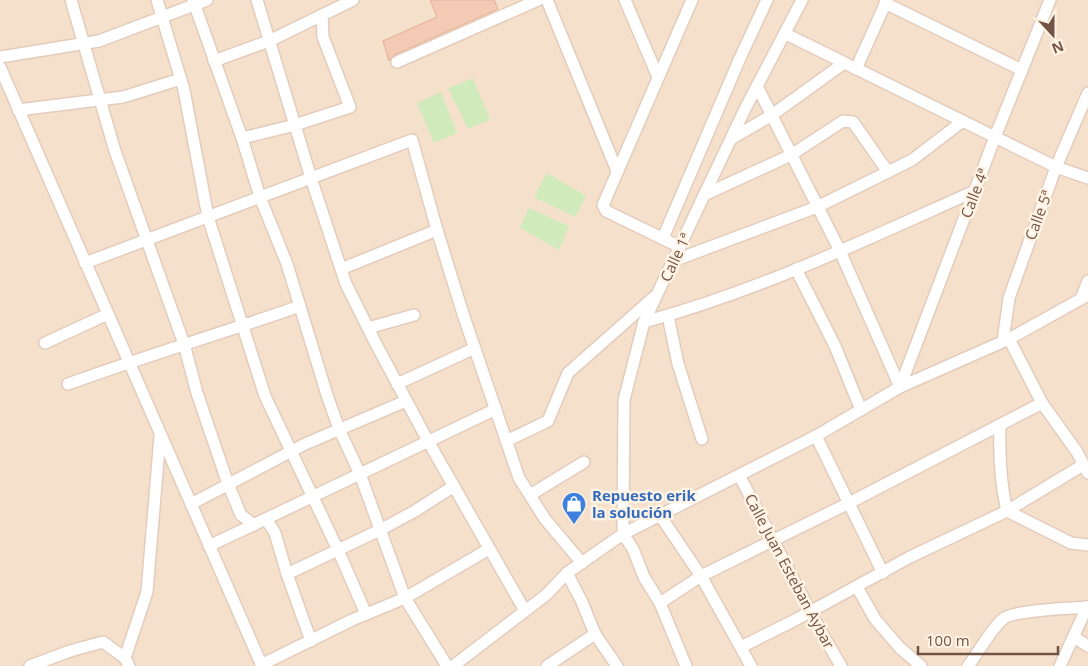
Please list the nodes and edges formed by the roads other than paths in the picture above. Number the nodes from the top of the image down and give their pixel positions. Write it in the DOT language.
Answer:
graph roads {
  1 [pos="71,0"];
  2 [pos="157,0"];
  3 [pos="207,0"];
  4 [pos="257,0"];
  5 [pos="353,0"];
  6 [pos="538,0"];
  7 [pos="548,0"];
  8 [pos="625,0"];
  9 [pos="692,0"];
  10 [pos="767,0"];
  11 [pos="802,0"];
  12 [pos="1050,0"];
  13 [pos="193,2"];
  14 [pos="886,2"];
  15 [pos="322,15"];
  16 [pos="163,17"];
  17 [pos="786,34"];
  18 [pos="269,40"];
  19 [pos="84,44"];
  20 [pos="0,57"];
  21 [pos="214,61"];
  22 [pos="397,62"];
  23 [pos="844,63"];
  24 [pos="0,67"];
  25 [pos="856,69"];
  26 [pos="1022,70"];
  27 [pos="658,78"];
  28 [pos="181,79"];
  29 [pos="757,86"];
  30 [pos="1088,93"];
  31 [pos="100,100"];
  32 [pos="18,110"];
  33 [pos="772,115"];
  34 [pos="963,121"];
  35 [pos="295,125"];
  36 [pos="995,137"];
  37 [pos="242,138"];
  38 [pos="731,139"];
  39 [pos="791,155"];
  40 [pos="1056,167"];
  41 [pos="617,170"];
  42 [pos="888,172"];
  43 [pos="311,178"];
  44 [pos="1088,178"];
  45 [pos="975,191"];
  46 [pos="704,195"];
  47 [pos="260,197"];
  48 [pos="818,207"];
  49 [pos="208,217"];
  50 [pos="437,230"];
  51 [pos="663,238"];
  52 [pos="147,240"];
  53 [pos="680,247"];
  54 [pos="840,251"];
  55 [pos="673,261"];
  56 [pos="85,263"];
  57 [pos="341,269"];
  58 [pos="796,269"];
  59 [pos="1088,281"];
  60 [pos="658,294"];
  61 [pos="1086,300"];
  62 [pos="300,306"];
  63 [pos="108,314"];
  64 [pos="414,315"];
  65 [pos="668,316"];
  66 [pos="644,322"];
  67 [pos="242,326"];
  68 [pos="368,328"];
  69 [pos="1006,340"];
  70 [pos="45,343"];
  71 [pos="184,344"];
  72 [pos="475,348"];
  73 [pos="129,362"];
  74 [pos="68,384"];
  75 [pos="397,384"];
  76 [pos="900,387"];
  77 [pos="406,401"];
  78 [pos="1042,403"];
  79 [pos="496,409"];
  80 [pos="861,410"];
  81 [pos="1000,425"];
  82 [pos="339,429"];
  83 [pos="160,434"];
  84 [pos="816,436"];
  85 [pos="702,439"];
  86 [pos="428,441"];
  87 [pos="506,441"];
  88 [pos="1088,445"];
  89 [pos="290,451"];
  90 [pos="1077,452"];
  91 [pos="584,462"];
  92 [pos="1086,468"];
  93 [pos="360,474"];
  94 [pos="739,475"];
  95 [pos="228,484"];
  96 [pos="454,486"];
  97 [pos="530,495"];
  98 [pos="313,496"];
  99 [pos="849,503"];
  100 [pos="191,504"];
  101 [pos="1007,511"];
  102 [pos="661,516"];
  103 [pos="266,519"];
  104 [pos="254,524"];
  105 [pos="380,530"];
  106 [pos="623,534"];
  107 [pos="772,540"];
  108 [pos="1088,545"];
  109 [pos="209,546"];
  110 [pos="489,549"];
  111 [pos="338,550"];
  112 [pos="582,563"];
  113 [pos="883,573"];
  114 [pos="287,574"];
  115 [pos="567,574"];
  116 [pos="701,576"];
  117 [pos="858,587"];
  118 [pos="405,598"];
  119 [pos="660,603"];
  120 [pos="1088,607"];
  121 [pos="525,611"];
  122 [pos="811,611"];
  123 [pos="366,614"];
  124 [pos="595,634"];
  125 [pos="1074,637"];
  126 [pos="311,641"];
  127 [pos="741,646"];
  128 [pos="1088,646"];
  129 [pos="127,662"];
  130 [pos="261,665"];
  131 [pos="30,666"];
  132 [pos="447,666"];
  133 [pos="453,666"];
  134 [pos="547,666"];
  135 [pos="617,666"];
  136 [pos="686,666"];
  137 [pos="752,666"];
  138 [pos="842,666"];
  139 [pos="921,666"];
  140 [pos="968,666"];
  141 [pos="1060,666"];
  1 -- 19 [label="street"];
  2 -- 16 [label="street"];
  3 -- 13 [label="street"];
  4 -- 18 [label="street"];
  5 -- 15 [label="street"];
  6 -- 22 [label="street"];
  7 -- 41 [label="street"];
  8 -- 27 [label="street"];
  9 -- 27 [label="street"];
  10 -- 51 [label="street"];
  11 -- 17 [label="street, Calle 1ª"];
  12 -- 26 [label="street, Calle 4ª"];
  13 -- 16 [label="street"];
  13 -- 21 [label="street"];
  14 -- 25 [label="street"];
  14 -- 26 [label="street"];
  15 -- 18 [label="street"];
  15 -- 35 [label="street"];
  16 -- 19 [label="street"];
  16 -- 28 [label="street"];
  17 -- 23 [label="street"];
  17 -- 29 [label="street, Calle 1ª"];
  18 -- 21 [label="street"];
  18 -- 35 [label="street"];
  19 -- 20 [label="street"];
  19 -- 31 [label="street"];
  21 -- 37 [label="street"];
  23 -- 25 [label="street"];
  23 -- 33 [label="street"];
  24 -- 32 [label="street"];
  25 -- 34 [label="street"];
  26 -- 36 [label="street, Calle 4ª"];
  27 -- 41 [label="street"];
  28 -- 31 [label="street"];
  28 -- 49 [label="street"];
  29 -- 33 [label="street"];
  29 -- 38 [label="street, Calle 1ª"];
  30 -- 40 [label="street, Calle 5ª"];
  31 -- 32 [label="street"];
  31 -- 52 [label="street"];
  32 -- 56 [label="street"];
  33 -- 38 [label="street"];
  33 -- 39 [label="street"];
  34 -- 36 [label="street"];
  34 -- 42 [label="street"];
  35 -- 37 [label="street"];
  35 -- 43 [label="street"];
  36 -- 40 [label="street"];
  36 -- 45 [label="street, Calle 4ª"];
  37 -- 47 [label="street"];
  38 -- 46 [label="street, Calle 1ª"];
  39 -- 42 [label="street"];
  39 -- 46 [label="street"];
  39 -- 48 [label="street"];
  40 -- 44 [label="street"];
  40 -- 69 [label="street, Calle 5ª"];
  41 -- 51 [label="street"];
  42 -- 48 [label="street"];
  43 -- 47 [label="street"];
  43 -- 50 [label="street"];
  43 -- 57 [label="street"];
  45 -- 54 [label="street"];
  45 -- 76 [label="street, Calle 4ª"];
  46 -- 53 [label="street, Calle 1ª"];
  47 -- 49 [label="street"];
  47 -- 62 [label="street"];
  48 -- 54 [label="street"];
  48 -- 55 [label="street"];
  49 -- 52 [label="street"];
  49 -- 67 [label="street"];
  50 -- 57 [label="street"];
  50 -- 72 [label="street"];
  51 -- 53 [label="street"];
  52 -- 56 [label="street"];
  52 -- 71 [label="street"];
  53 -- 55 [label="street, Calle 1ª"];
  54 -- 58 [label="street"];
  54 -- 76 [label="street"];
  55 -- 60 [label="street, Calle 1ª"];
  56 -- 63 [label="street"];
  57 -- 68 [label="street"];
  58 -- 65 [label="street"];
  58 -- 80 [label="street"];
  59 -- 61 [label="street"];
  60 -- 66 [label="street, Calle 1ª"];
  60 -- 87 [label="street"];
  61 -- 69 [label="street"];
  62 -- 67 [label="street"];
  62 -- 82 [label="street"];
  63 -- 70 [label="street"];
  63 -- 73 [label="street"];
  64 -- 68 [label="street"];
  65 -- 66 [label="street"];
  65 -- 85 [label="street"];
  66 -- 106 [label="street, Calle 1ª"];
  67 -- 71 [label="street"];
  67 -- 89 [label="street"];
  68 -- 75 [label="street"];
  69 -- 76 [label="street"];
  69 -- 78 [label="street"];
  71 -- 73 [label="street"];
  71 -- 95 [label="street"];
  72 -- 75 [label="street"];
  72 -- 79 [label="street"];
  73 -- 74 [label="street"];
  73 -- 83 [label="street"];
  75 -- 77 [label="street"];
  76 -- 80 [label="street"];
  77 -- 82 [label="street"];
  77 -- 86 [label="street"];
  78 -- 81 [label="street"];
  78 -- 90 [label="street"];
  79 -- 86 [label="street"];
  79 -- 87 [label="street"];
  80 -- 84 [label="street"];
  81 -- 99 [label="street"];
  81 -- 101 [label="street"];
  82 -- 89 [label="street"];
  82 -- 93 [label="street"];
  83 -- 100 [label="street"];
  83 -- 129 [label="street"];
  84 -- 94 [label="street"];
  84 -- 99 [label="street"];
  86 -- 93 [label="street"];
  86 -- 96 [label="street"];
  87 -- 97 [label="street"];
  88 -- 90 [label="street"];
  89 -- 95 [label="street"];
  89 -- 98 [label="street"];
  90 -- 92 [label="street"];
  91 -- 97 [label="street"];
  92 -- 101 [label="street"];
  93 -- 98 [label="street"];
  93 -- 105 [label="street"];
  94 -- 102 [label="street"];
  94 -- 107 [label="street, Calle Juan Esteban Aybar"];
  95 -- 100 [label="street"];
  95 -- 104 [label="street"];
  96 -- 105 [label="street"];
  96 -- 110 [label="street"];
  97 -- 112 [label="street"];
  98 -- 103 [label="street"];
  98 -- 111 [label="street"];
  99 -- 107 [label="street"];
  99 -- 113 [label="street"];
  100 -- 109 [label="street"];
  101 -- 108 [label="street"];
  101 -- 113 [label="street"];
  102 -- 106 [label="street"];
  102 -- 116 [label="street"];
  103 -- 104 [label="street"];
  103 -- 114 [label="street"];
  104 -- 109 [label="street"];
  105 -- 111 [label="street"];
  105 -- 118 [label="street"];
  106 -- 112 [label="street"];
  106 -- 119 [label="street"];
  107 -- 116 [label="street"];
  107 -- 122 [label="street, Calle Juan Esteban Aybar"];
  109 -- 130 [label="street"];
  110 -- 118 [label="street"];
  110 -- 121 [label="street"];
  111 -- 114 [label="street"];
  111 -- 123 [label="street"];
  112 -- 115 [label="street"];
  113 -- 117 [label="street"];
  114 -- 126 [label="street"];
  115 -- 121 [label="street"];
  115 -- 124 [label="street"];
  116 -- 119 [label="street"];
  116 -- 127 [label="street"];
  117 -- 122 [label="street"];
  117 -- 139 [label="street"];
  118 -- 123 [label="street"];
  118 -- 132 [label="street"];
  119 -- 136 [label="street"];
  120 -- 125 [label="street"];
  120 -- 140 [label="street"];
  121 -- 133 [label="street"];
  122 -- 127 [label="street"];
  122 -- 138 [label="street, Calle Juan Esteban Aybar"];
  123 -- 126 [label="street"];
  124 -- 134 [label="street"];
  124 -- 135 [label="street"];
  125 -- 128 [label="street"];
  125 -- 141 [label="street"];
  126 -- 130 [label="street"];
  127 -- 137 [label="street"];
  129 -- 131 [label="street"];
}
